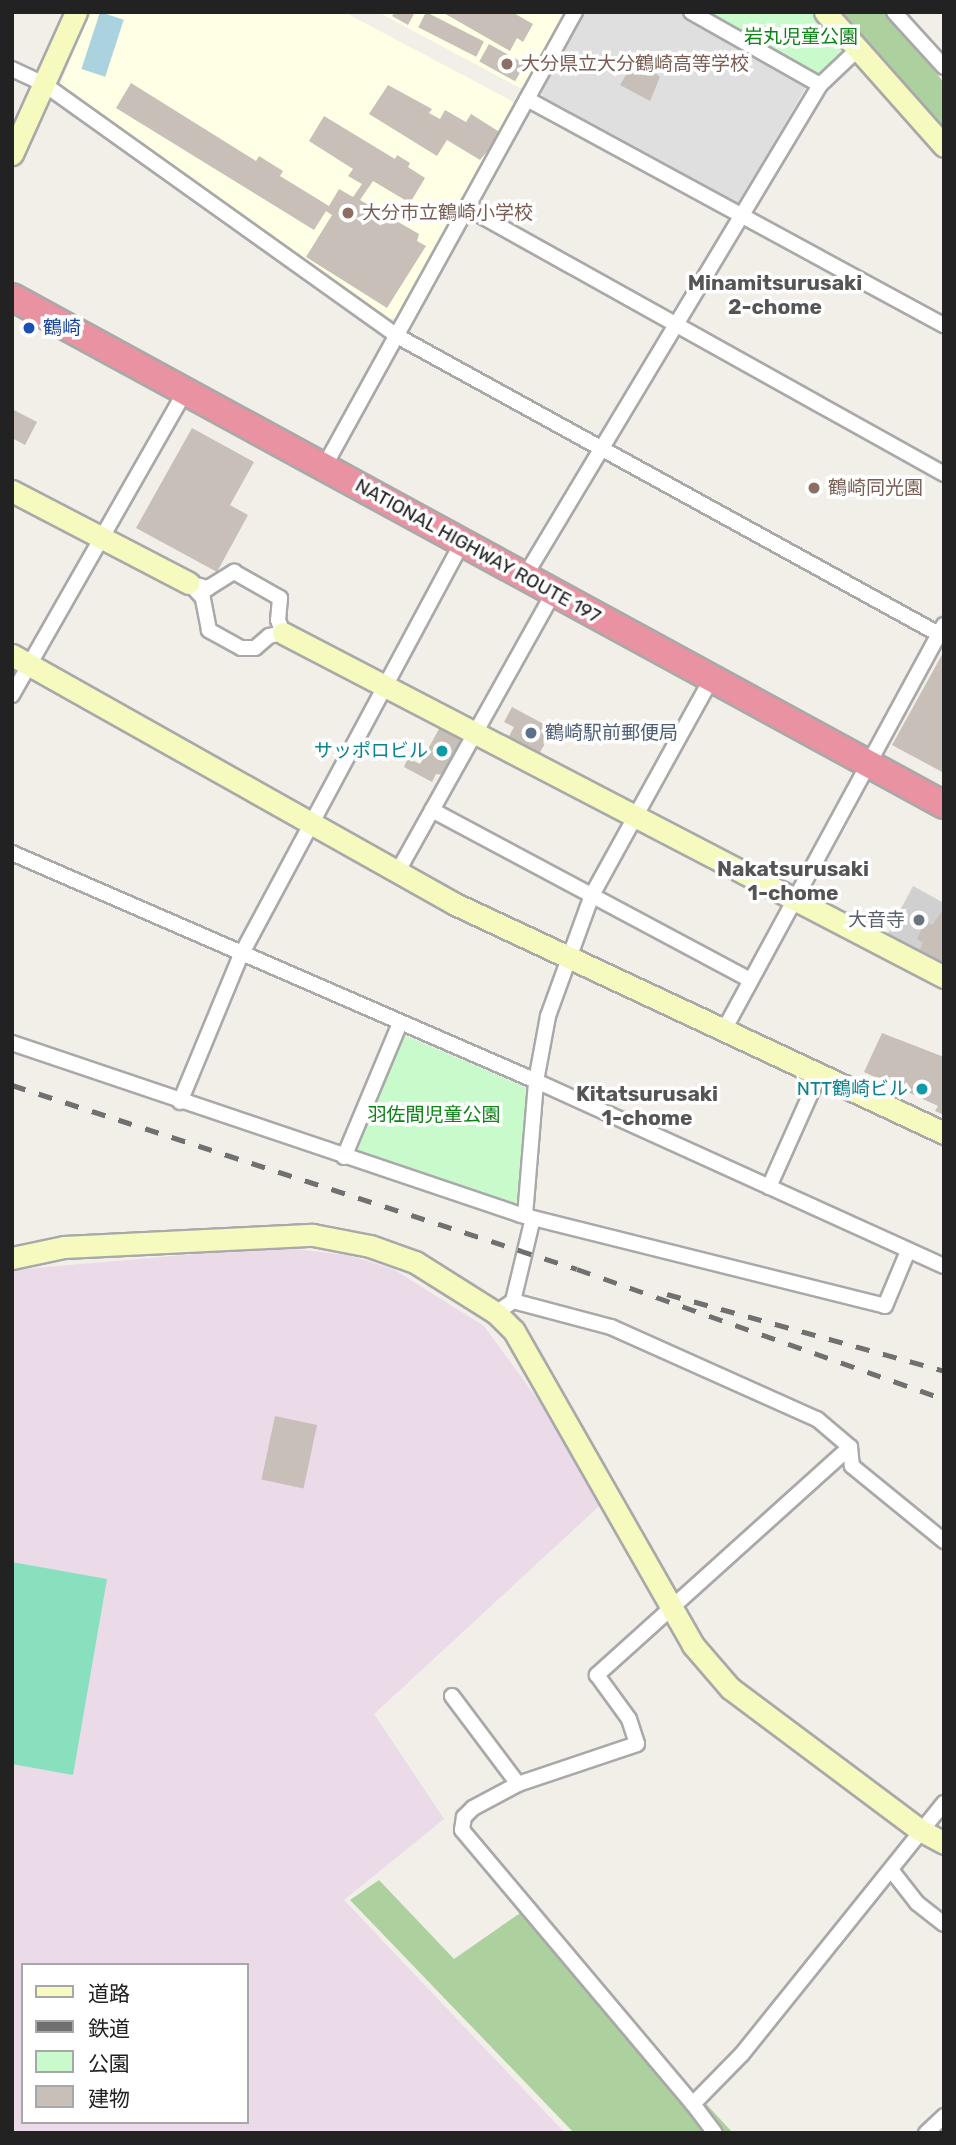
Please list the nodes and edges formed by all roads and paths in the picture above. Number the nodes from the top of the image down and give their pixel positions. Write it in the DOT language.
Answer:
graph roads {
  1 [pos="76,12"];
  2 [pos="575,12"];
  3 [pos="691,12"];
  4 [pos="825,12"];
  5 [pos="894,12"];
  6 [pos="858,49"];
  7 [pos="944,67"];
  8 [pos="12,69"];
  9 [pos="44,84"];
  10 [pos="821,85"];
  11 [pos="527,99"];
  12 [pos="944,146"];
  13 [pos="12,154"];
  14 [pos="467,208"];
  15 [pos="740,214"];
  16 [pos="12,297"];
  17 [pos="674,323"];
  18 [pos="944,325"];
  19 [pos="397,336"];
  20 [pos="185,392"];
  21 [pos="601,448"];
  22 [pos="324,467"];
  23 [pos="944,474"];
  24 [pos="12,491"];
  25 [pos="102,538"];
  26 [pos="463,542"];
  27 [pos="525,576"];
  28 [pos="189,583"];
  29 [pos="554,592"];
  30 [pos="942,632"];
  31 [pos="283,633"];
  32 [pos="21,660"];
  33 [pos="711,679"];
  34 [pos="386,684"];
  35 [pos="12,695"];
  36 [pos="476,731"];
  37 [pos="869,764"];
  38 [pos="944,805"];
  39 [pos="432,810"];
  40 [pos="636,815"];
  41 [pos="312,823"];
  42 [pos="12,853"];
  43 [pos="398,871"];
  44 [pos="592,895"];
  45 [pos="795,899"];
  46 [pos="241,955"];
  47 [pos="569,957"];
  48 [pos="944,977"];
  49 [pos="751,980"];
  50 [pos="400,1023"];
  51 [pos="724,1030"];
  52 [pos="12,1043"];
  53 [pos="819,1074"];
  54 [pos="536,1081"];
  55 [pos="180,1102"];
  56 [pos="944,1133"];
  57 [pos="344,1157"];
  58 [pos="769,1187"];
  59 [pos="529,1217"];
  60 [pos="908,1251"];
  61 [pos="12,1258"];
  62 [pos="944,1266"];
  63 [pos="505,1307"];
  64 [pos="850,1447"];
  65 [pos="944,1541"];
  66 [pos="673,1609"];
  67 [pos="452,1696"];
  68 [pos="518,1784"];
  69 [pos="944,1803"];
  70 [pos="920,1830"];
  71 [pos="944,1843"];
  72 [pos="892,1871"];
  73 [pos="944,1924"];
  74 [pos="693,2104"];
  75 [pos="944,2116"];
  76 [pos="715,2133"];
  77 [pos="926,2133"];
  1 -- 9 [label="street"];
  2 -- 11 [label="street"];
  3 -- 10 [label="street"];
  4 -- 6 [label="street"];
  5 -- 7 [label="street"];
  6 -- 10 [label="street"];
  6 -- 12 [label="street"];
  8 -- 9 [label="street"];
  9 -- 13 [label="street"];
  9 -- 19 [label="street"];
  10 -- 15 [label="street"];
  11 -- 14 [label="street"];
  11 -- 15 [label="street"];
  14 -- 17 [label="street"];
  14 -- 19 [label="street"];
  15 -- 17 [label="street"];
  15 -- 18 [label="street"];
  16 -- 20 [label="highway, NATIONAL HIGHWAY ROUTE 197"];
  17 -- 21 [label="street"];
  17 -- 23 [label="street"];
  19 -- 21 [label="street"];
  19 -- 22 [label="street"];
  20 -- 22 [label="highway, NATIONAL HIGHWAY ROUTE 197"];
  20 -- 25 [label="street"];
  21 -- 27 [label="street"];
  21 -- 30 [label="street"];
  22 -- 26 [label="highway, NATIONAL HIGHWAY ROUTE 197"];
  24 -- 25 [label="street"];
  25 -- 28 [label="street"];
  25 -- 32 [label="street"];
  26 -- 27 [label="highway, NATIONAL HIGHWAY ROUTE 197"];
  26 -- 34 [label="street"];
  27 -- 29 [label="highway, NATIONAL HIGHWAY ROUTE 197"];
  28 -- 31 [label="street"];
  28 -- 31 [label="street"];
  29 -- 33 [label="highway, NATIONAL HIGHWAY ROUTE 197"];
  29 -- 36 [label="street"];
  30 -- 37 [label="street"];
  31 -- 34 [label="street"];
  32 -- 35 [label="street"];
  32 -- 41 [label="street"];
  33 -- 37 [label="highway, NATIONAL HIGHWAY ROUTE 197"];
  33 -- 40 [label="street"];
  34 -- 36 [label="street"];
  34 -- 41 [label="street"];
  36 -- 39 [label="street"];
  36 -- 40 [label="street"];
  37 -- 38 [label="highway, NATIONAL HIGHWAY ROUTE 197"];
  37 -- 45 [label="street"];
  39 -- 43 [label="street"];
  39 -- 44 [label="street"];
  40 -- 44 [label="street"];
  40 -- 45 [label="street"];
  41 -- 43 [label="street"];
  41 -- 46 [label="street"];
  42 -- 46 [label="street"];
  43 -- 47 [label="street"];
  44 -- 47 [label="street"];
  44 -- 49 [label="street"];
  45 -- 48 [label="street"];
  45 -- 49 [label="street"];
  46 -- 50 [label="street"];
  46 -- 55 [label="street"];
  47 -- 51 [label="street"];
  47 -- 54 [label="street"];
  49 -- 51 [label="street"];
  50 -- 54 [label="street"];
  50 -- 57 [label="street"];
  51 -- 53 [label="street"];
  52 -- 55 [label="street"];
  53 -- 56 [label="street"];
  53 -- 58 [label="street"];
  54 -- 58 [label="street"];
  54 -- 59 [label="street"];
  55 -- 57 [label="street"];
  57 -- 59 [label="street"];
  58 -- 60 [label="street"];
  59 -- 60 [label="street"];
  59 -- 63 [label="street"];
  60 -- 62 [label="street"];
  61 -- 63 [label="street"];
  63 -- 64 [label="street"];
  63 -- 66 [label="street"];
  64 -- 65 [label="street"];
  64 -- 66 [label="street"];
  66 -- 68 [label="street"];
  66 -- 70 [label="street"];
  67 -- 68 [label="street"];
  68 -- 74 [label="street"];
  69 -- 70 [label="street"];
  70 -- 71 [label="street"];
  70 -- 72 [label="street"];
  72 -- 73 [label="street"];
  72 -- 74 [label="street"];
  74 -- 76 [label="street"];
  75 -- 77 [label="street"];
}
